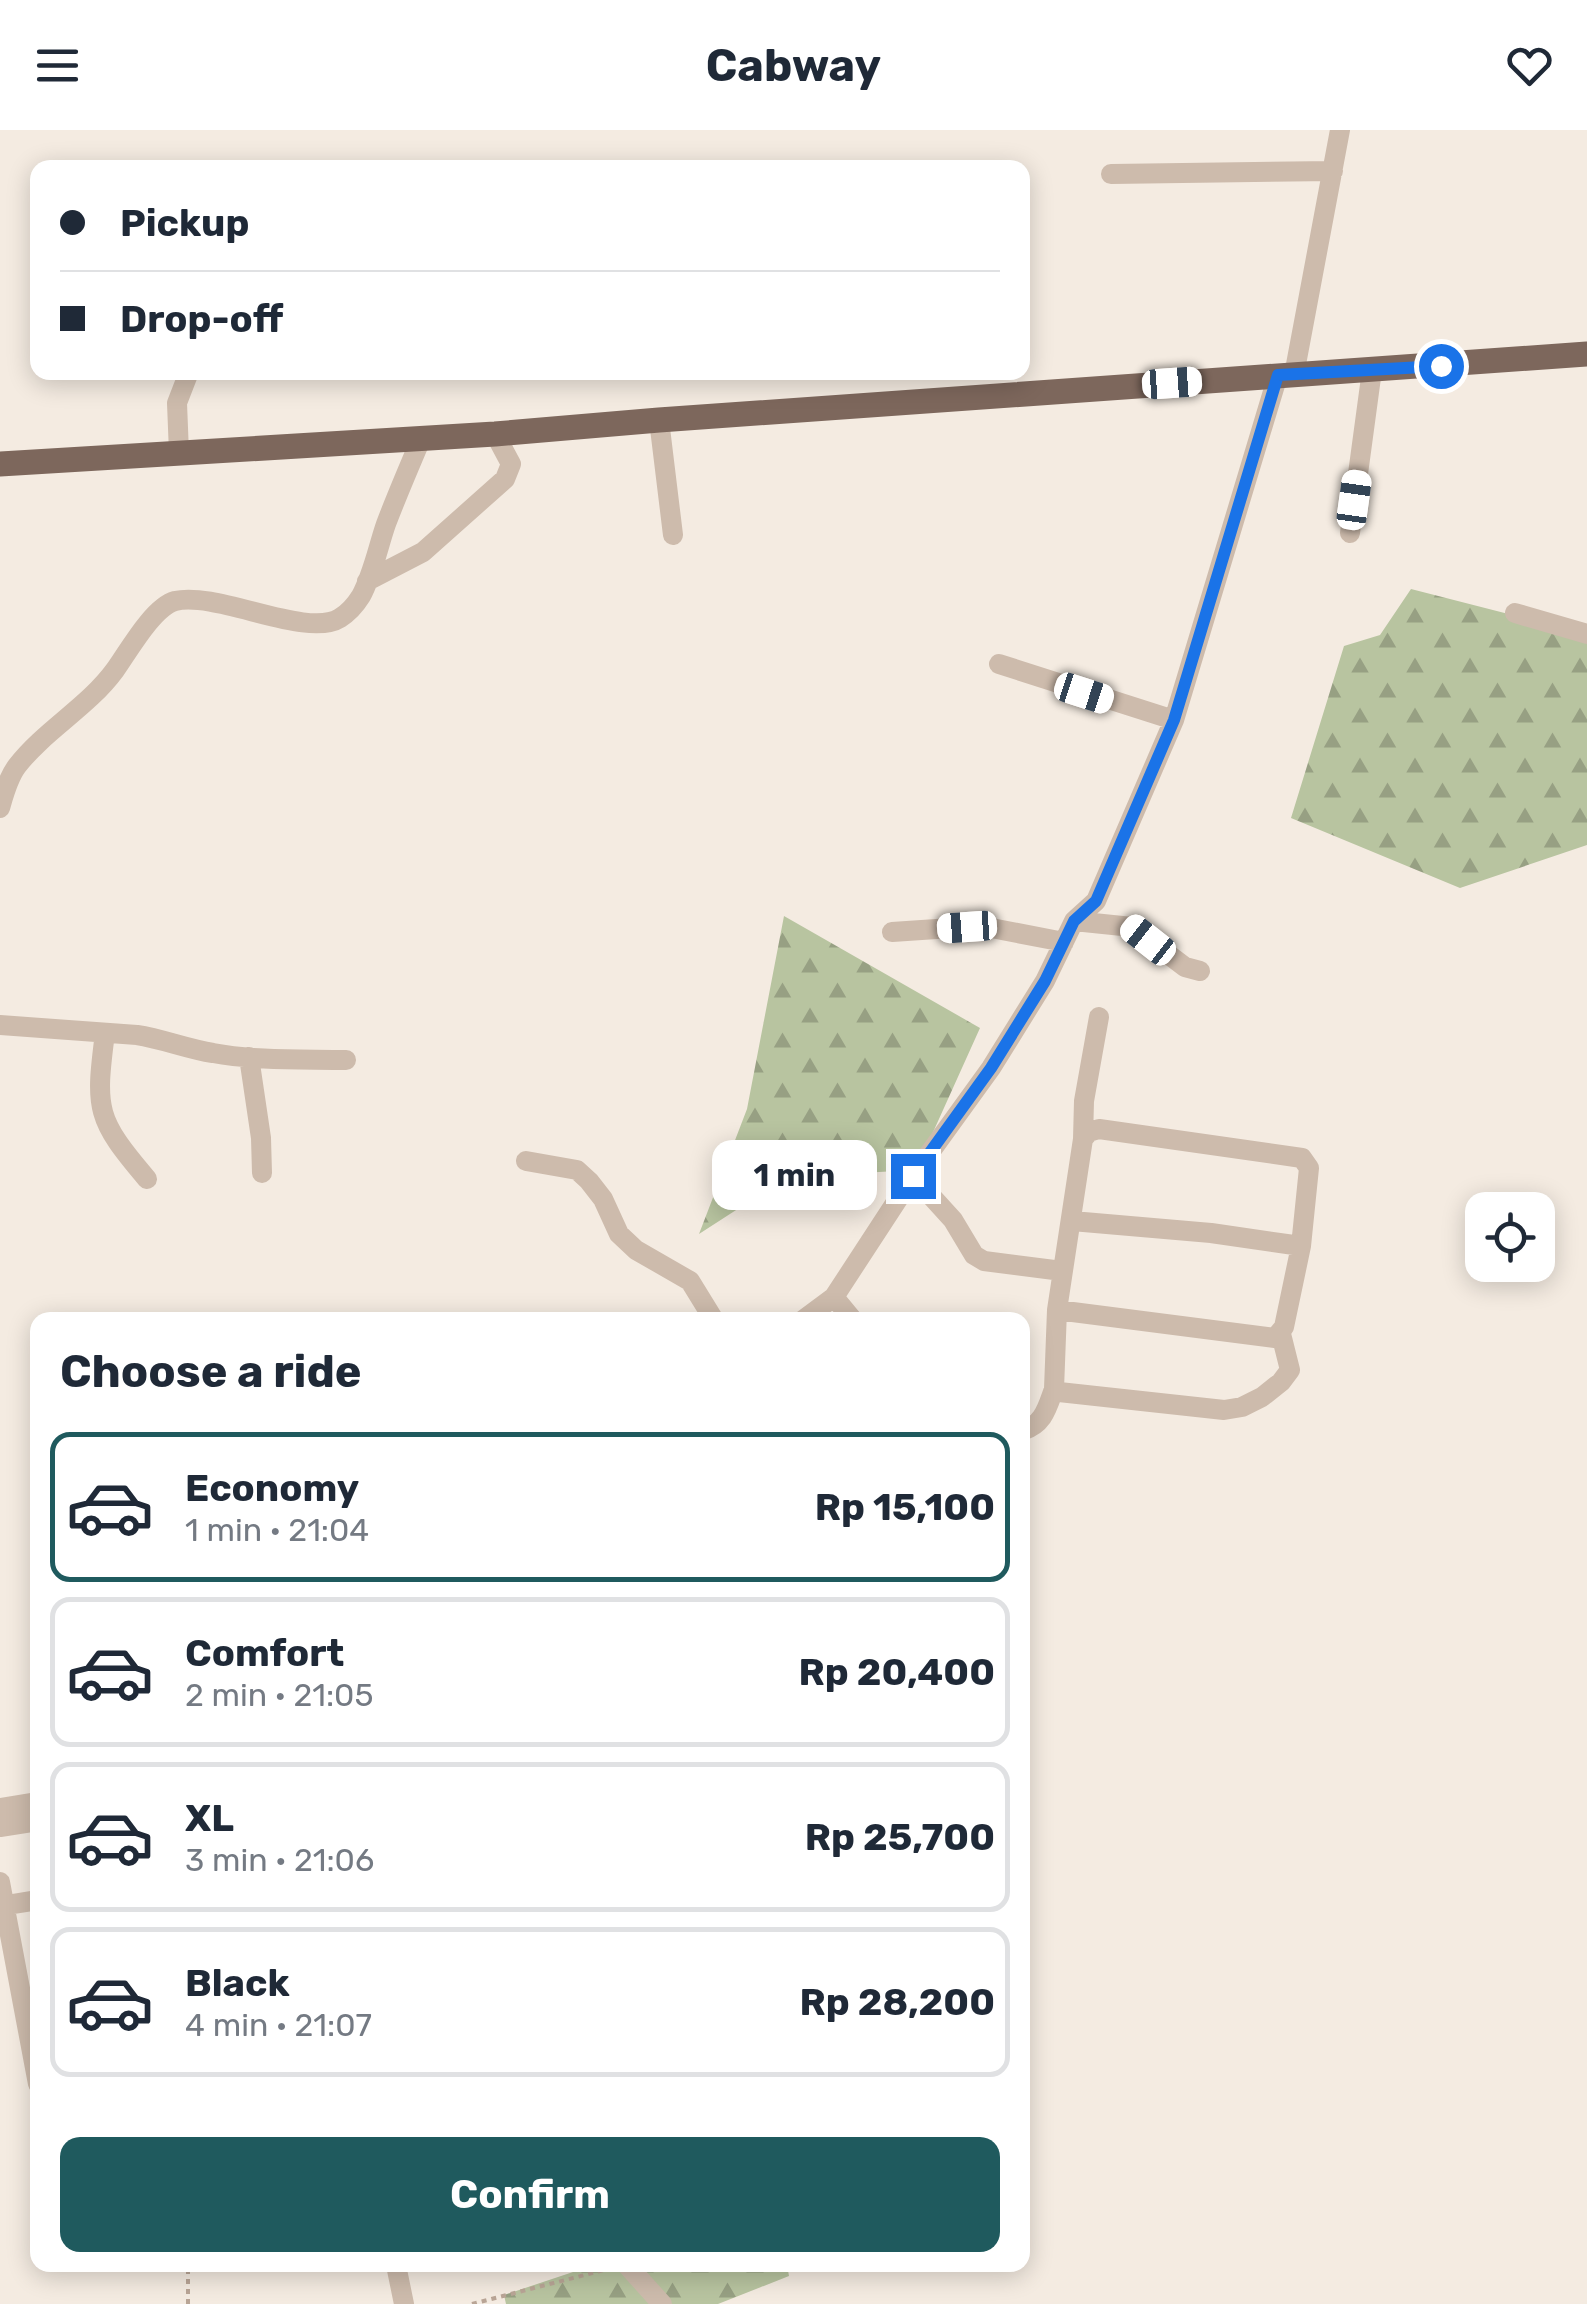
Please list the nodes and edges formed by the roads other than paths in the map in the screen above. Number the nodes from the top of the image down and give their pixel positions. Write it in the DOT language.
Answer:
graph roads {
  1 [pos="1340,130"];
  2 [pos="1332,171"];
  3 [pos="1111,174"];
  4 [pos="1587,354"];
  5 [pos="1372,370"];
  6 [pos="1286,375"];
  7 [pos="186,380"];
  8 [pos="659,420"];
  9 [pos="496,434"];
  10 [pos="416,439"];
  11 [pos="178,453"];
  12 [pos="0,464"];
  13 [pos="1350,533"];
  14 [pos="673,535"];
  15 [pos="367,582"];
  16 [pos="1515,614"];
  17 [pos="1587,634"];
  18 [pos="999,664"];
  19 [pos="1174,720"];
  20 [pos="0,808"];
  21 [pos="1074,921"];
  22 [pos="892,932"];
  23 [pos="1064,942"];
  24 [pos="1200,971"];
  25 [pos="1098,1017"];
  26 [pos="0,1025"];
  27 [pos="105,1033"];
  28 [pos="249,1058"];
  29 [pos="346,1060"];
  30 [pos="1083,1139"];
  31 [pos="526,1160"];
  32 [pos="262,1173"];
  33 [pos="913,1176"];
  34 [pos="147,1179"];
  35 [pos="1072,1221"];
  36 [pos="1300,1246"];
  37 [pos="1062,1271"];
  38 [pos="834,1297"];
  39 [pos="1057,1310"];
  40 [pos="709,1312"];
  41 [pos="814,1312"];
  42 [pos="846,1312"];
  43 [pos="1282,1334"];
  44 [pos="1054,1388"];
  45 [pos="1030,1428"];
  46 [pos="30,1803"];
  47 [pos="0,1808"];
  48 [pos="30,1822"];
  49 [pos="0,1828"];
  50 [pos="0,1882"];
  51 [pos="30,1901"];
  52 [pos="2,1906"];
  53 [pos="30,2044"];
  54 [pos="397,2272"];
  55 [pos="632,2272"];
  56 [pos="404,2304"];
  57 [pos="662,2304"];
  1 -- 2 [label="street"];
  2 -- 3 [label="street"];
  2 -- 6 [label="street"];
  4 -- 5 [label="main road"];
  5 -- 6 [label="main road"];
  5 -- 13 [label="street"];
  6 -- 8 [label="main road"];
  6 -- 19 [label="street"];
  7 -- 11 [label="street"];
  8 -- 9 [label="main road"];
  8 -- 14 [label="street"];
  9 -- 10 [label="main road"];
  9 -- 15 [label="street"];
  10 -- 11 [label="main road"];
  10 -- 15 [label="street"];
  11 -- 12 [label="main road"];
  15 -- 20 [label="street"];
  16 -- 17 [label="street"];
  18 -- 19 [label="street"];
  19 -- 21 [label="street"];
  21 -- 23 [label="street"];
  21 -- 24 [label="street"];
  22 -- 23 [label="street"];
  23 -- 33 [label="street"];
  25 -- 30 [label="street"];
  26 -- 27 [label="street"];
  27 -- 28 [label="street"];
  27 -- 34 [label="street"];
  28 -- 29 [label="street"];
  28 -- 32 [label="street"];
  30 -- 35 [label="street"];
  30 -- 36 [label="street"];
  31 -- 40 [label="street"];
  33 -- 37 [label="street"];
  33 -- 38 [label="street"];
  35 -- 36 [label="street"];
  35 -- 37 [label="street"];
  36 -- 43 [label="street"];
  37 -- 39 [label="street"];
  38 -- 41 [label="street"];
  38 -- 42 [label="street"];
  39 -- 43 [label="street"];
  39 -- 44 [label="street"];
  43 -- 44 [label="street"];
  44 -- 45 [label="street"];
  46 -- 47 [label="street"];
  48 -- 49 [label="street"];
  50 -- 52 [label="street"];
  51 -- 52 [label="street"];
  52 -- 53 [label="street"];
  54 -- 56 [label="street"];
  55 -- 57 [label="street"];
}
